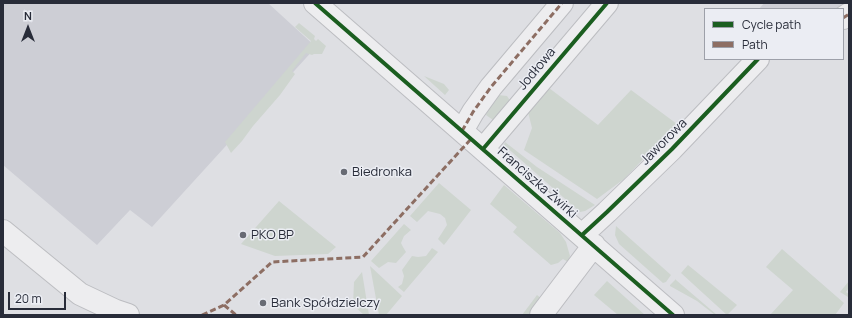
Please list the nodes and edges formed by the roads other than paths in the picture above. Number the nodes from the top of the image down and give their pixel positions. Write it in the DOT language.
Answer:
graph roads {
  1 [pos="315,3"];
  2 [pos="562,3"];
  3 [pos="607,3"];
  4 [pos="757,60"];
  5 [pos="462,131"];
  6 [pos="483,149"];
  7 [pos="3,231"];
  8 [pos="588,240"];
  9 [pos="128,315"];
  10 [pos="541,315"];
  11 [pos="673,315"];
  1 -- 5 [label="street, Franciszka Żwirki"];
  2 -- 5 [label="street, Jodłowa"];
  3 -- 6 [label="street, Jodłowa"];
  4 -- 8 [label="street, Jaworowa"];
  5 -- 6 [label="street, Franciszka Żwirki"];
  6 -- 8 [label="street, Franciszka Żwirki"];
  7 -- 9 [label="street"];
  8 -- 10 [label="street, Jaworowa"];
  8 -- 11 [label="street, Franciszka Żwirki"];
}
